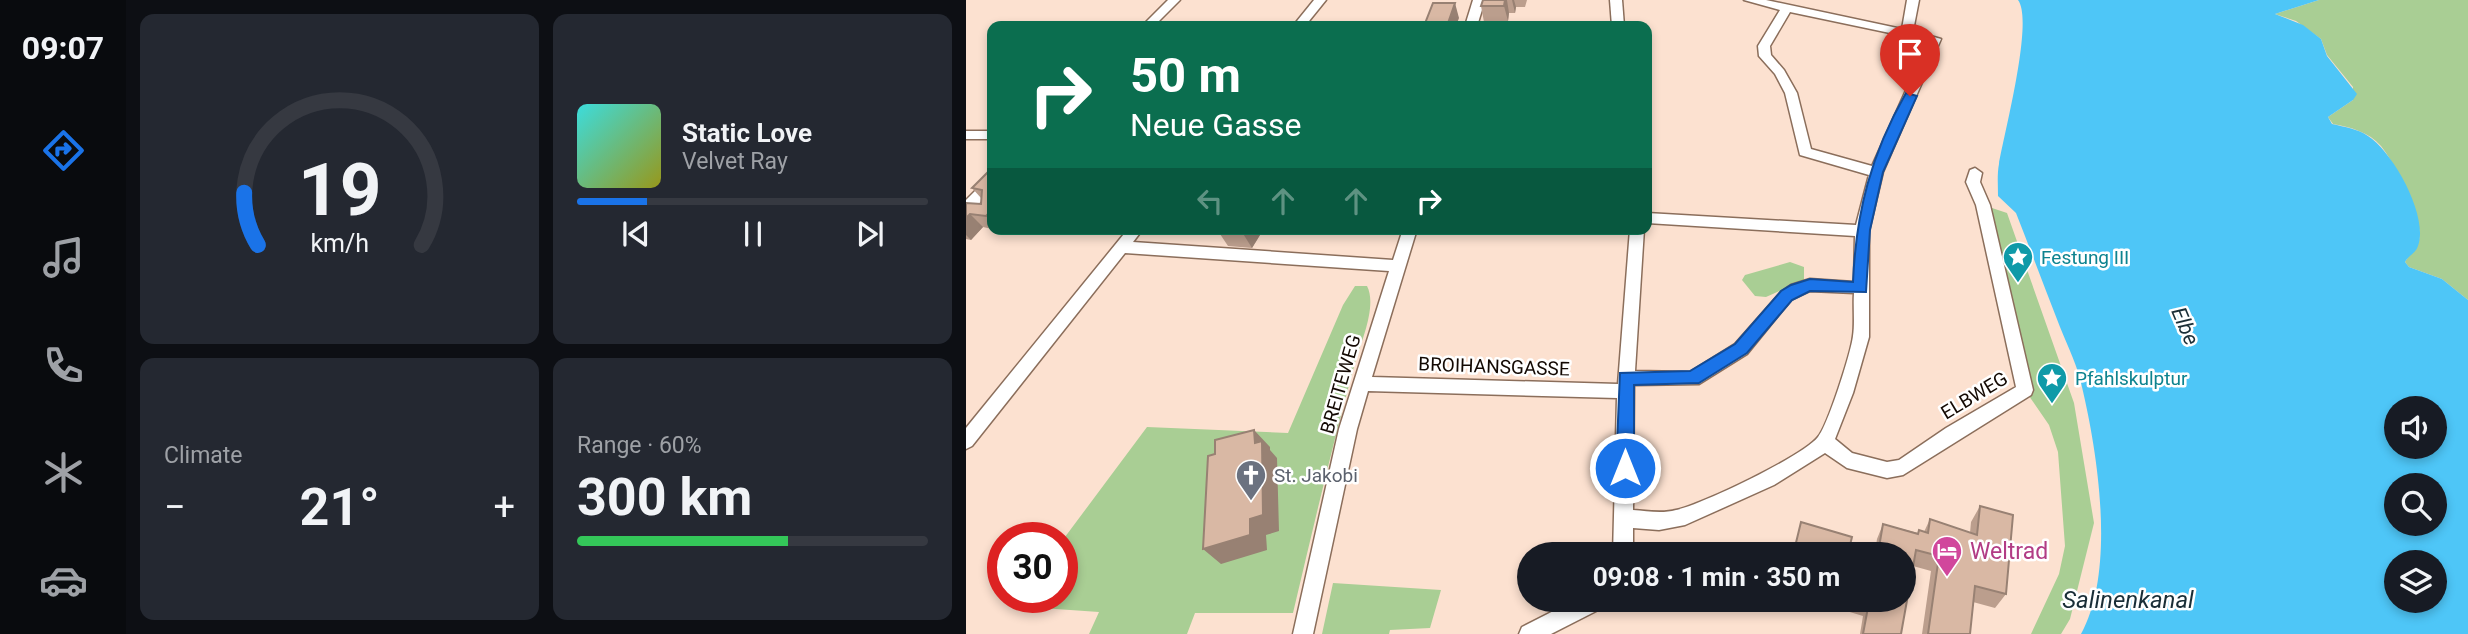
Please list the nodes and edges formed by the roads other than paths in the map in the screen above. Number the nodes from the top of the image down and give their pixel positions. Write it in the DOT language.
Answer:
graph roads {
  1 [pos="1174,0"];
  2 [pos="1320,0"];
  3 [pos="1479,0"];
  4 [pos="1616,0"];
  5 [pos="1750,0"];
  6 [pos="1913,0"];
  7 [pos="1787,8"];
  8 [pos="1154,21"];
  9 [pos="1303,21"];
  10 [pos="1473,21"];
  11 [pos="1618,21"];
  12 [pos="1908,28"];
  13 [pos="966,135"];
  14 [pos="987,135"];
  15 [pos="1876,172"];
  16 [pos="1975,173"];
  17 [pos="987,187"];
  18 [pos="967,206"];
  19 [pos="987,209"];
  20 [pos="1652,218"];
  21 [pos="1862,230"];
  22 [pos="1131,235"];
  23 [pos="1408,235"];
  24 [pos="1637,235"];
  25 [pos="1122,247"];
  26 [pos="1398,266"];
  27 [pos="1860,288"];
  28 [pos="1361,384"];
  29 [pos="1626,385"];
  30 [pos="966,441"];
  31 [pos="1825,442"];
  32 [pos="1624,518"];
  33 [pos="1623,542"];
  34 [pos="1573,612"];
  35 [pos="1303,634"];
  36 [pos="1529,634"];
  1 -- 8 [label="street"];
  2 -- 9 [label="street"];
  3 -- 10 [label="street"];
  4 -- 11 [label="street"];
  5 -- 7 [label="street"];
  6 -- 12 [label="street"];
  7 -- 12 [label="street"];
  7 -- 15 [label="street"];
  12 -- 15 [label="street"];
  13 -- 14 [label="street"];
  15 -- 21 [label="street"];
  16 -- 31 [label="street, ELBWEG"];
  17 -- 18 [label="street"];
  18 -- 19 [label="street"];
  20 -- 21 [label="street"];
  21 -- 27 [label="street"];
  22 -- 25 [label="street"];
  23 -- 26 [label="street, BREITEWEG"];
  24 -- 29 [label="street"];
  25 -- 26 [label="street"];
  25 -- 30 [label="street"];
  26 -- 28 [label="street, BREITEWEG"];
  27 -- 29 [label="street, BROIHANSGASSE"];
  27 -- 31 [label="street"];
  28 -- 29 [label="street, BROIHANSGASSE"];
  28 -- 35 [label="street, BREITEWEG"];
  29 -- 32 [label="street"];
  31 -- 32 [label="street"];
  32 -- 33 [label="street"];
  34 -- 36 [label="street"];
}
